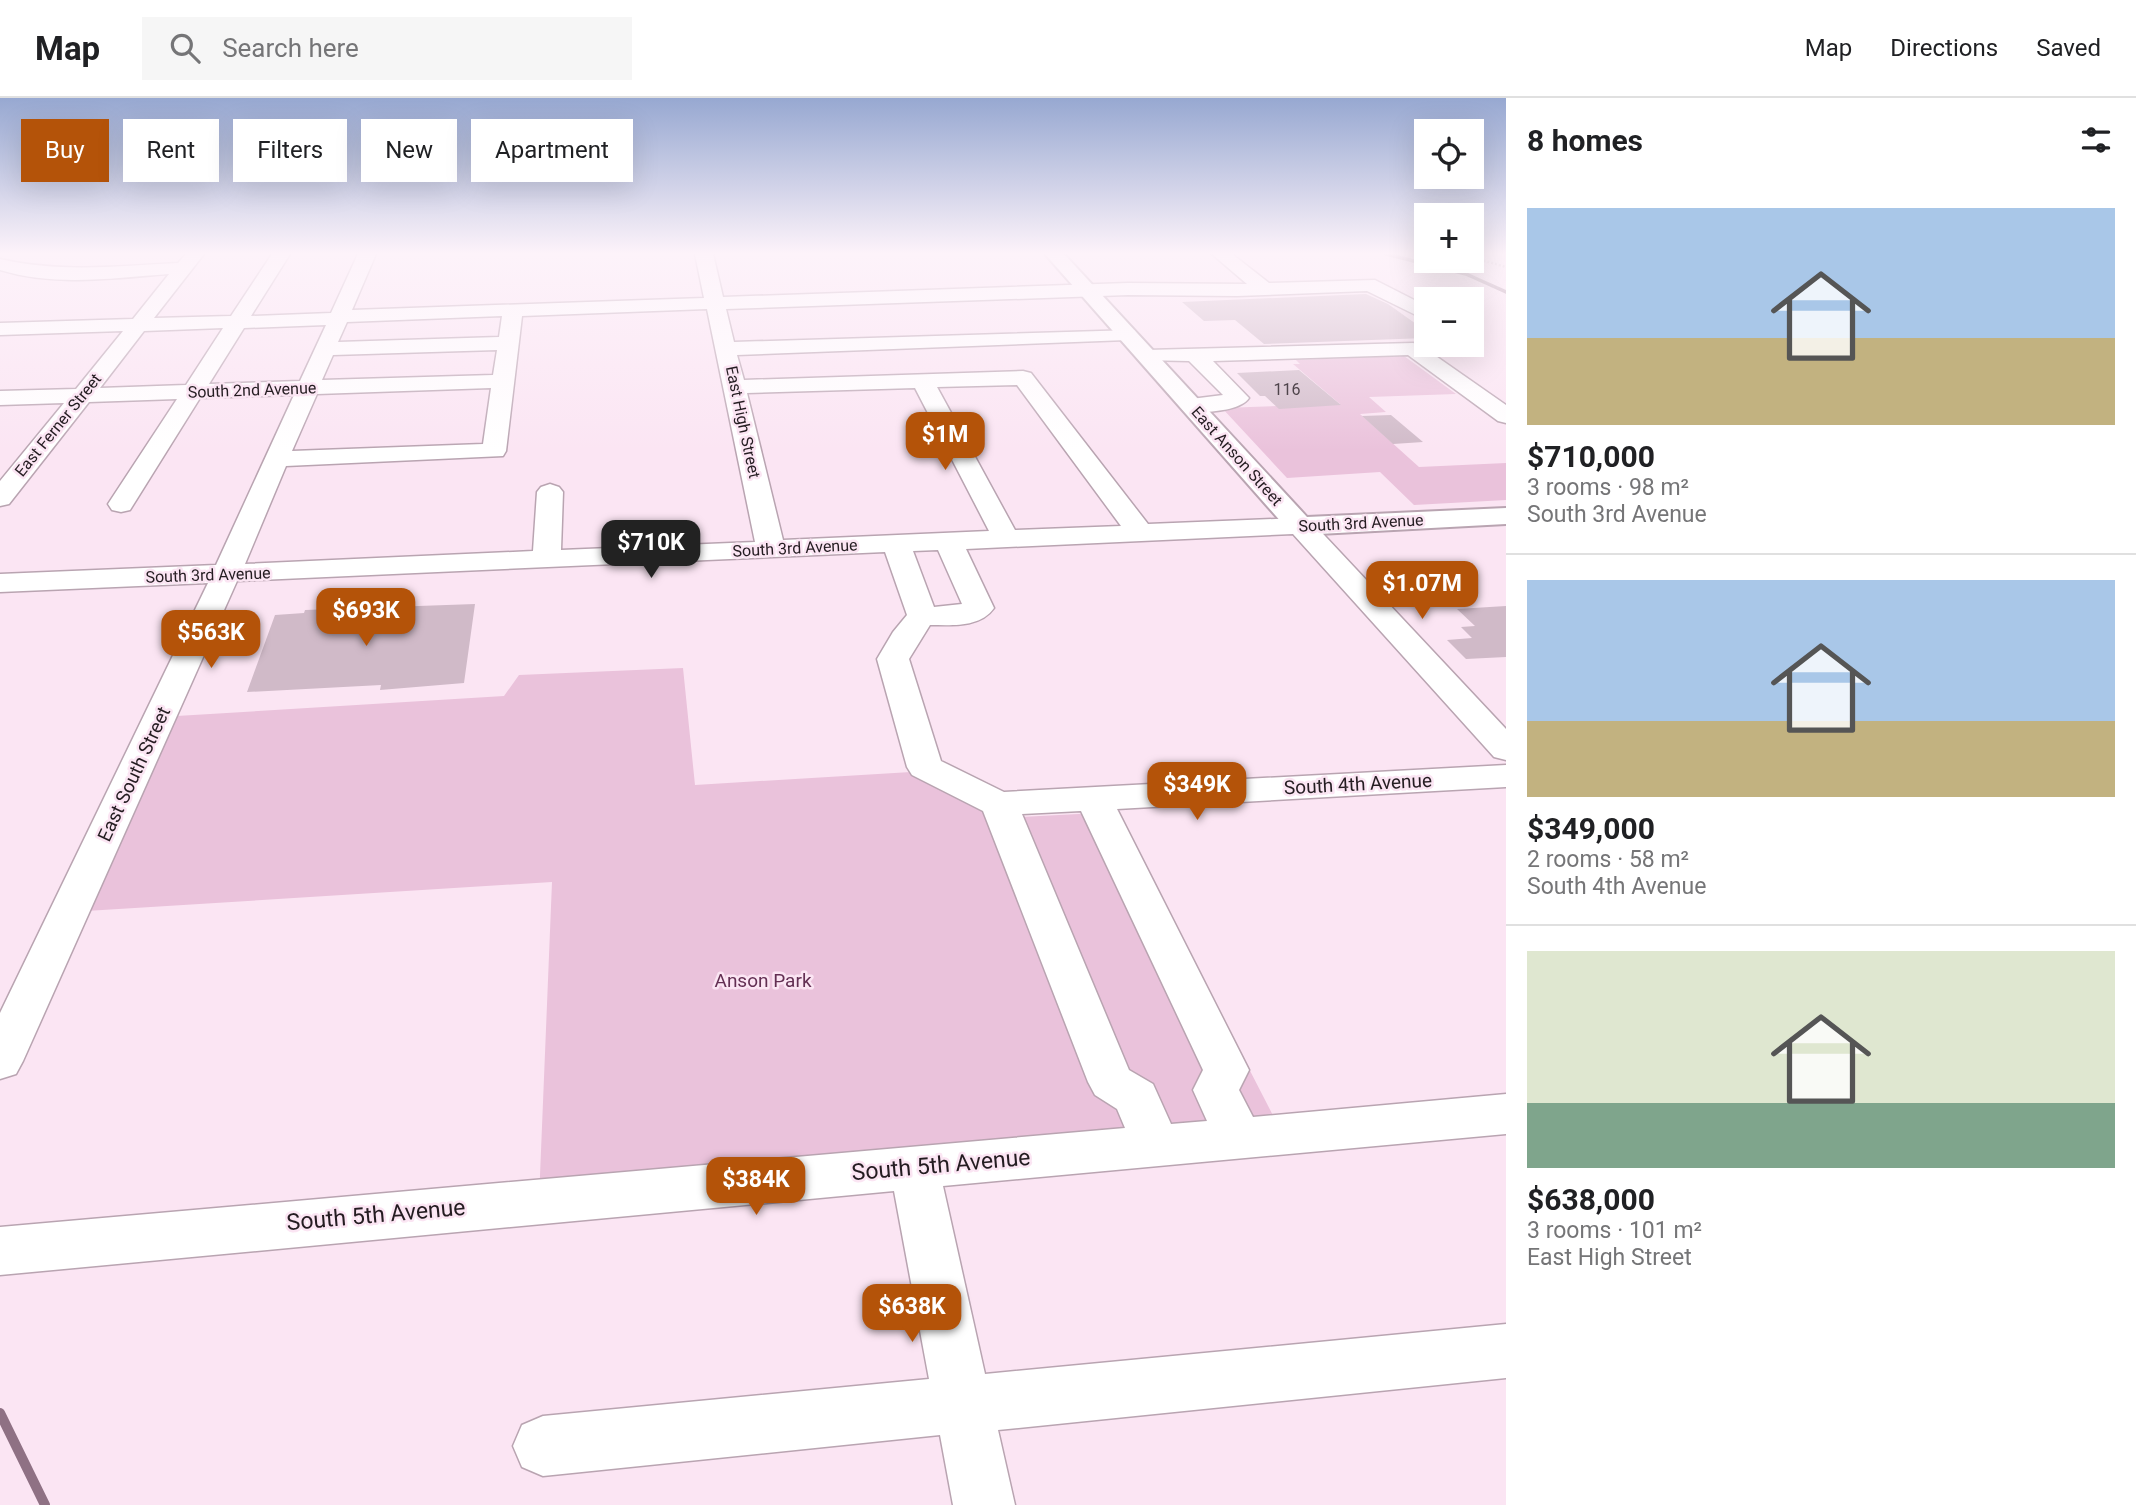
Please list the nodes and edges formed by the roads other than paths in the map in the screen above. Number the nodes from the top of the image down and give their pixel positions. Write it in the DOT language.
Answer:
graph roads {
  1 [pos="142,320"];
  2 [pos="285,320"];
  3 [pos="337,320"];
  4 [pos="512,320"];
  5 [pos="720,320"];
  6 [pos="1114,320"];
  7 [pos="238,322"];
  8 [pos="138,325"];
  9 [pos="0,329"];
  10 [pos="1127,334"];
  11 [pos="508,343"];
  12 [pos="325,349"];
  13 [pos="727,349"];
  14 [pos="1413,349"];
  15 [pos="1195,355"];
  16 [pos="1147,356"];
  17 [pos="503,381"];
  18 [pos="925,386"];
  19 [pos="736,387"];
  20 [pos="310,388"];
  21 [pos="195,391"];
  22 [pos="82,395"];
  23 [pos="0,398"];
  24 [pos="1191,405"];
  25 [pos="1506,416"];
  26 [pos="277,459"];
  27 [pos="550,492"];
  28 [pos="0,498"];
  29 [pos="121,504"];
  30 [pos="1506,516"];
  31 [pos="1300,526"];
  32 [pos="1140,532"];
  33 [pos="1006,538"];
  34 [pos="948,541"];
  35 [pos="896,543"];
  36 [pos="771,549"];
  37 [pos="546,560"];
  38 [pos="226,574"];
  39 [pos="0,583"];
  40 [pos="922,617"];
  41 [pos="1506,750"];
  42 [pos="1506,776"];
  43 [pos="1094,799"];
  44 [pos="999,804"];
  45 [pos="0,1061"];
  46 [pos="1506,1114"];
  47 [pos="1239,1139"];
  48 [pos="1156,1146"];
  49 [pos="914,1167"];
  50 [pos="0,1251"];
  51 [pos="1506,1351"];
  52 [pos="963,1405"];
  53 [pos="544,1447"];
  54 [pos="984,1505"];
  1 -- 8 [label="street, East Ferner Street"];
  2 -- 7 [label="street"];
  3 -- 12 [label="street, East South Street"];
  4 -- 11 [label="street"];
  5 -- 13 [label="street, East High Street"];
  6 -- 10 [label="main road, East Anson Street"];
  7 -- 8 [label="street"];
  7 -- 21 [label="street"];
  8 -- 9 [label="street"];
  8 -- 22 [label="street, East Ferner Street"];
  10 -- 13 [label="street"];
  10 -- 16 [label="main road, East Anson Street"];
  11 -- 12 [label="street"];
  11 -- 17 [label="street"];
  12 -- 20 [label="street, East South Street"];
  13 -- 19 [label="street, East High Street"];
  14 -- 15 [label="street"];
  14 -- 25 [label="street"];
  15 -- 16 [label="street"];
  15 -- 24 [label="street"];
  16 -- 24 [label="main road, East Anson Street"];
  17 -- 20 [label="street, South 2nd Avenue"];
  17 -- 26 [label="street"];
  18 -- 33 [label="street"];
  19 -- 32 [label="street"];
  19 -- 36 [label="street, East High Street"];
  20 -- 21 [label="street, South 2nd Avenue"];
  20 -- 26 [label="street, East South Street"];
  21 -- 22 [label="street, South 2nd Avenue"];
  21 -- 29 [label="street"];
  22 -- 23 [label="street, South 2nd Avenue"];
  22 -- 28 [label="street, East Ferner Street"];
  24 -- 31 [label="main road, East Anson Street"];
  26 -- 38 [label="street, East South Street"];
  27 -- 37 [label="street"];
  30 -- 31 [label="main road, South 3rd Avenue"];
  31 -- 32 [label="street, South 3rd Avenue"];
  31 -- 41 [label="street, East Anson Street"];
  32 -- 33 [label="street, South 3rd Avenue"];
  33 -- 34 [label="street, South 3rd Avenue"];
  34 -- 35 [label="street, South 3rd Avenue"];
  34 -- 40 [label="street"];
  35 -- 36 [label="street, South 3rd Avenue"];
  35 -- 40 [label="street"];
  36 -- 37 [label="street, South 3rd Avenue"];
  37 -- 38 [label="street, South 3rd Avenue"];
  38 -- 39 [label="street, South 3rd Avenue"];
  38 -- 45 [label="street, East South Street"];
  40 -- 44 [label="street, South 4th Avenue"];
  42 -- 43 [label="street, South 4th Avenue"];
  43 -- 44 [label="street, South 4th Avenue"];
  43 -- 47 [label="street"];
  44 -- 48 [label="street"];
  46 -- 47 [label="street, South 5th Avenue"];
  47 -- 48 [label="street, South 5th Avenue"];
  48 -- 49 [label="street, South 5th Avenue"];
  49 -- 50 [label="street, South 5th Avenue"];
  49 -- 52 [label="street"];
  51 -- 52 [label="street"];
  52 -- 53 [label="street"];
  52 -- 54 [label="street"];
}
